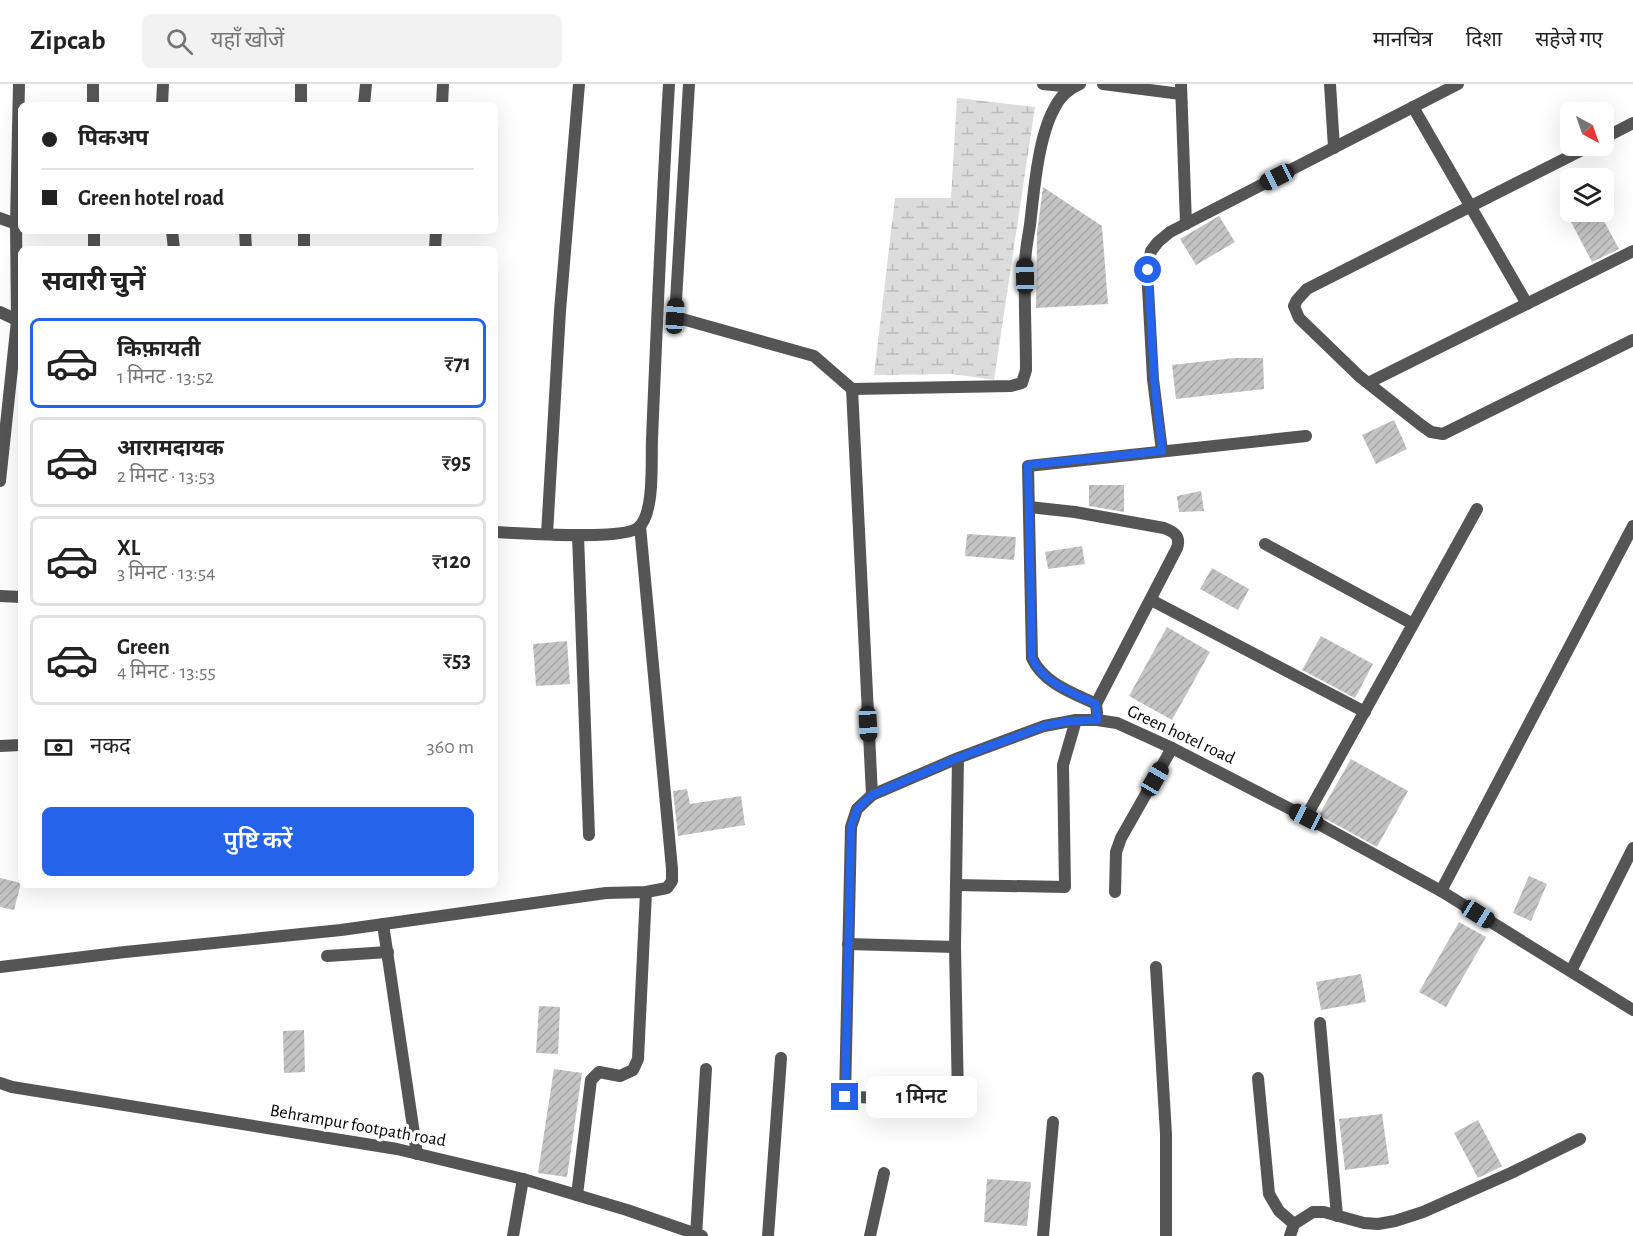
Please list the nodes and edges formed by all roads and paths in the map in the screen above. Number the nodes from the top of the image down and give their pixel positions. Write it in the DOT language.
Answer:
graph roads {
  1 [pos="19,84"];
  2 [pos="93,84"];
  3 [pos="163,84"];
  4 [pos="301,84"];
  5 [pos="366,84"];
  6 [pos="443,84"];
  7 [pos="579,84"];
  8 [pos="669,84"];
  9 [pos="689,84"];
  10 [pos="1043,84"];
  11 [pos="1103,84"];
  12 [pos="1330,84"];
  13 [pos="1458,84"];
  14 [pos="1076,86"];
  15 [pos="1181,89"];
  16 [pos="19,102"];
  17 [pos="93,102"];
  18 [pos="162,102"];
  19 [pos="301,102"];
  20 [pos="364,102"];
  21 [pos="442,102"];
  22 [pos="1413,107"];
  23 [pos="1633,123"];
  24 [pos="18,131"];
  25 [pos="1614,133"];
  26 [pos="1334,148"];
  27 [pos="1570,156"];
  28 [pos="1471,206"];
  29 [pos="0,218"];
  30 [pos="16,224"];
  31 [pos="1186,224"];
  32 [pos="1633,252"];
  33 [pos="18,289"];
  34 [pos="1527,304"];
  35 [pos="0,312"];
  36 [pos="18,321"];
  37 [pos="18,329"];
  38 [pos="1633,340"];
  39 [pos="1368,382"];
  40 [pos="852,389"];
  41 [pos="1306,436"];
  42 [pos="1162,451"];
  43 [pos="0,481"];
  44 [pos="1029,507"];
  45 [pos="1477,509"];
  46 [pos="640,526"];
  47 [pos="1633,526"];
  48 [pos="498,532"];
  49 [pos="547,534"];
  50 [pos="578,535"];
  51 [pos="1265,544"];
  52 [pos="0,596"];
  53 [pos="18,597"];
  54 [pos="1151,600"];
  55 [pos="1413,624"];
  56 [pos="1096,704"];
  57 [pos="1365,712"];
  58 [pos="1076,720"];
  59 [pos="1097,720"];
  60 [pos="18,745"];
  61 [pos="0,746"];
  62 [pos="1172,748"];
  63 [pos="958,758"];
  64 [pos="872,795"];
  65 [pos="1306,817"];
  66 [pos="589,835"];
  67 [pos="1633,848"];
  68 [pos="956,885"];
  69 [pos="1441,891"];
  70 [pos="646,892"];
  71 [pos="1115,892"];
  72 [pos="383,924"];
  73 [pos="848,944"];
  74 [pos="955,947"];
  75 [pos="388,952"];
  76 [pos="327,956"];
  77 [pos="0,967"];
  78 [pos="1156,967"];
  79 [pos="1571,971"];
  80 [pos="1633,1010"];
  81 [pos="1320,1023"];
  82 [pos="781,1058"];
  83 [pos="706,1069"];
  84 [pos="1258,1078"];
  85 [pos="0,1083"];
  86 [pos="1053,1122"];
  87 [pos="1580,1139"];
  88 [pos="417,1154"];
  89 [pos="884,1173"];
  90 [pos="523,1179"];
  91 [pos="577,1195"];
  92 [pos="1337,1216"];
  93 [pos="1292,1230"];
  94 [pos="698,1235"];
  95 [pos="513,1236"];
  96 [pos="768,1236"];
  97 [pos="870,1236"];
  98 [pos="1043,1236"];
  99 [pos="1166,1236"];
  1 -- 16 [label="street"];
  2 -- 17 [label="street"];
  3 -- 18 [label="street"];
  4 -- 19 [label="street"];
  5 -- 20 [label="street"];
  6 -- 21 [label="street"];
  7 -- 49 [label="street"];
  8 -- 46 [label="street"];
  9 -- 40 [label="street"];
  10 -- 14 [label="street"];
  11 -- 15 [label="street"];
  12 -- 26 [label="street"];
  13 -- 22 [label="street"];
  14 -- 40 [label="street"];
  15 -- 31 [label="street"];
  22 -- 26 [label="street"];
  22 -- 28 [label="street"];
  23 -- 25 [label="street"];
  24 -- 30 [label="street"];
  26 -- 31 [label="street"];
  27 -- 28 [label="street"];
  28 -- 34 [label="street"];
  28 -- 39 [label="street"];
  29 -- 30 [label="street"];
  30 -- 33 [label="street"];
  31 -- 42 [label="street"];
  32 -- 34 [label="street"];
  34 -- 39 [label="street"];
  35 -- 36 [label="street"];
  37 -- 43 [label="street"];
  38 -- 39 [label="street"];
  40 -- 64 [label="street"];
  41 -- 42 [label="street"];
  42 -- 44 [label="street"];
  44 -- 54 [label="street"];
  44 -- 56 [label="street"];
  45 -- 55 [label="street"];
  46 -- 50 [label="street"];
  46 -- 70 [label="street"];
  47 -- 69 [label="street"];
  48 -- 49 [label="street"];
  49 -- 50 [label="street"];
  50 -- 66 [label="street"];
  51 -- 55 [label="street"];
  52 -- 53 [label="street"];
  54 -- 56 [label="street"];
  54 -- 57 [label="street"];
  55 -- 57 [label="street"];
  56 -- 59 [label="street"];
  57 -- 65 [label="street"];
  58 -- 59 [label="street, Green hotel road"];
  58 -- 63 [label="street, Green hotel road"];
  58 -- 68 [label="street"];
  59 -- 62 [label="street, Green hotel road"];
  60 -- 61 [label="street"];
  62 -- 65 [label="street, Green hotel road"];
  62 -- 71 [label="street"];
  63 -- 64 [label="street, Green hotel road"];
  63 -- 68 [label="street"];
  64 -- 73 [label="street, Green hotel road"];
  65 -- 69 [label="street, Green hotel road"];
  67 -- 79 [label="street"];
  68 -- 74 [label="street"];
  69 -- 79 [label="street, Green hotel road"];
  70 -- 72 [label="street"];
  70 -- 91 [label="street"];
  72 -- 75 [label="street"];
  72 -- 77 [label="street"];
  73 -- 74 [label="street"];
  73 -- 74 [label="street, Green hotel road"];
  75 -- 76 [label="street"];
  75 -- 88 [label="street"];
  78 -- 99 [label="street"];
  79 -- 80 [label="street, Green hotel road"];
  81 -- 92 [label="street"];
  82 -- 96 [label="street"];
  83 -- 94 [label="street"];
  84 -- 93 [label="street"];
  85 -- 88 [label="street, Behrampur footpath road"];
  86 -- 98 [label="street"];
  87 -- 92 [label="street"];
  88 -- 90 [label="street, Behrampur footpath road"];
  89 -- 97 [label="street"];
  90 -- 91 [label="street, Behrampur footpath road"];
  90 -- 95 [label="street"];
  91 -- 94 [label="street, Behrampur footpath road"];
  92 -- 93 [label="street"];
}
